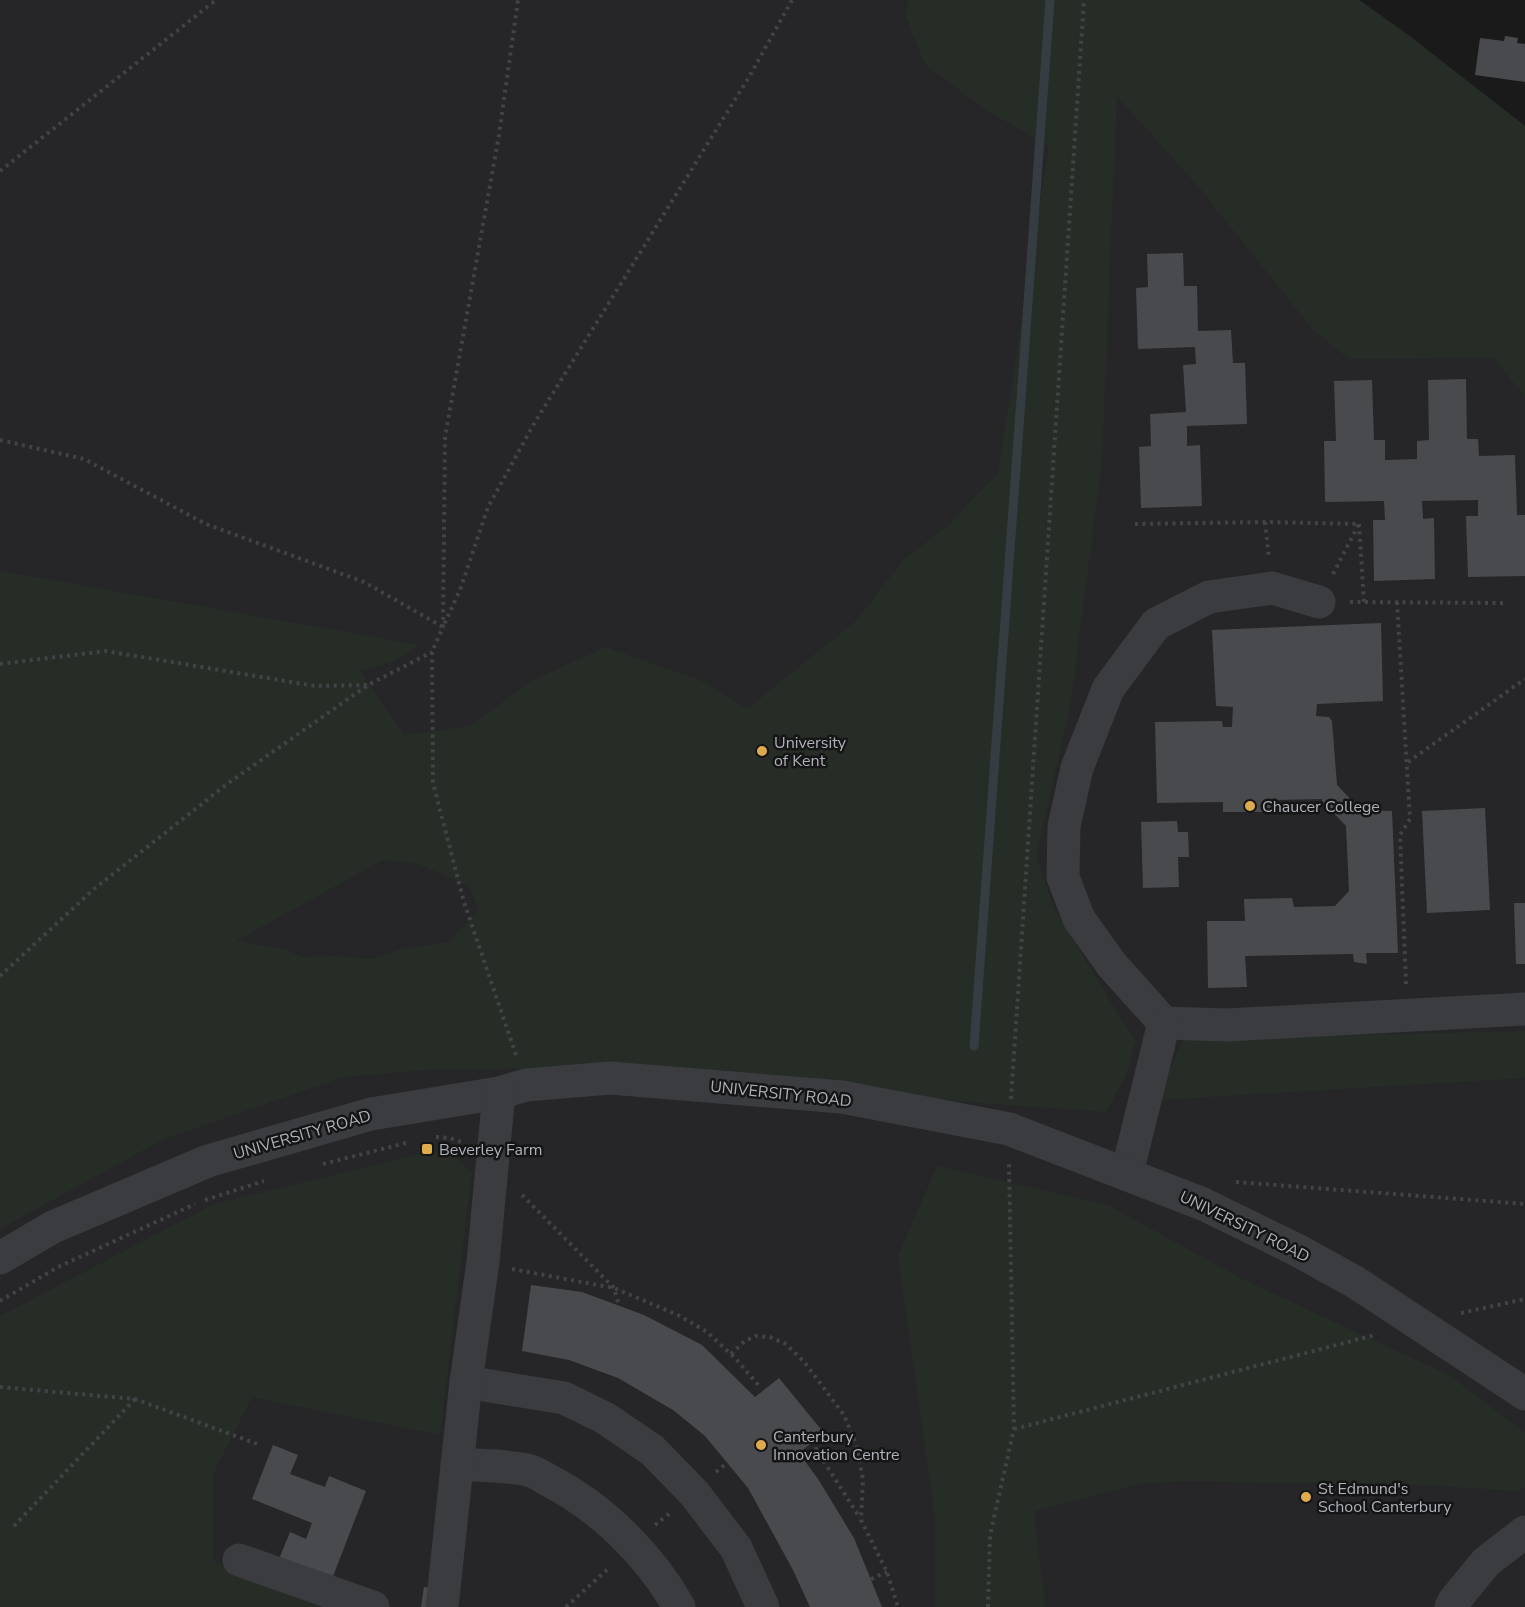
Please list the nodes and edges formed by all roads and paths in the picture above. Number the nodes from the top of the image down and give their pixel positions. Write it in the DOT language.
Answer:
graph roads {
  1 [pos="216,0"];
  2 [pos="518,0"];
  3 [pos="792,0"];
  4 [pos="1084,0"];
  5 [pos="0,171"];
  6 [pos="0,440"];
  7 [pos="1135,524"];
  8 [pos="1359,524"];
  9 [pos="1320,602"];
  10 [pos="1364,602"];
  11 [pos="1398,602"];
  12 [pos="1504,603"];
  13 [pos="443,627"];
  14 [pos="432,652"];
  15 [pos="0,664"];
  16 [pos="1525,679"];
  17 [pos="368,685"];
  18 [pos="1407,763"];
  19 [pos="0,976"];
  20 [pos="1406,984"];
  21 [pos="1525,1009"];
  22 [pos="1164,1023"];
  23 [pos="513,1089"];
  24 [pos="1009,1129"];
  25 [pos="424,1139"];
  26 [pos="413,1141"];
  27 [pos="322,1164"];
  28 [pos="1127,1173"];
  29 [pos="271,1179"];
  30 [pos="492,1181"];
  31 [pos="1234,1182"];
  32 [pos="1525,1204"];
  33 [pos="0,1258"];
  34 [pos="506,1268"];
  35 [pos="614,1288"];
  36 [pos="1525,1299"];
  37 [pos="0,1301"];
  38 [pos="619,1306"];
  39 [pos="1419,1323"];
  40 [pos="731,1354"];
  41 [pos="465,1382"];
  42 [pos="760,1386"];
  43 [pos="0,1387"];
  44 [pos="1525,1394"];
  45 [pos="135,1399"];
  46 [pos="1014,1429"];
  47 [pos="260,1445"];
  48 [pos="803,1458"];
  49 [pos="457,1464"];
  50 [pos="710,1464"];
  51 [pos="723,1479"];
  52 [pos="861,1520"];
  53 [pos="14,1526"];
  54 [pos="1525,1532"];
  55 [pos="239,1560"];
  56 [pos="887,1572"];
  57 [pos="604,1573"];
  58 [pos="871,1579"];
  59 [pos="373,1607"];
  60 [pos="442,1607"];
  61 [pos="566,1607"];
  62 [pos="679,1607"];
  63 [pos="763,1607"];
  64 [pos="898,1607"];
  65 [pos="988,1607"];
  66 [pos="1451,1607"];
  1 -- 5 [label="path"];
  2 -- 13 [label="path"];
  3 -- 13 [label="path"];
  4 -- 24 [label="path"];
  6 -- 13 [label="path"];
  7 -- 8 [label="path"];
  8 -- 9 [label="path"];
  8 -- 10 [label="path"];
  9 -- 10 [label="path"];
  9 -- 22 [label="street"];
  10 -- 11 [label="path"];
  11 -- 12 [label="path"];
  11 -- 18 [label="path"];
  13 -- 14 [label="path"];
  14 -- 17 [label="path"];
  14 -- 23 [label="path"];
  15 -- 17 [label="path"];
  16 -- 18 [label="path"];
  17 -- 19 [label="path"];
  18 -- 20 [label="path"];
  21 -- 22 [label="street"];
  22 -- 28 [label="street"];
  23 -- 24 [label="street, UNIVERSITY ROAD"];
  23 -- 30 [label="street"];
  23 -- 33 [label="street, UNIVERSITY ROAD"];
  24 -- 28 [label="street, UNIVERSITY ROAD"];
  24 -- 46 [label="path"];
  25 -- 30 [label="path"];
  26 -- 27 [label="path"];
  28 -- 39 [label="street, UNIVERSITY ROAD"];
  29 -- 37 [label="path"];
  30 -- 35 [label="path"];
  30 -- 41 [label="street"];
  31 -- 32 [label="path"];
  34 -- 35 [label="path"];
  35 -- 38 [label="path"];
  35 -- 40 [label="path"];
  36 -- 39 [label="path"];
  39 -- 44 [label="street, UNIVERSITY ROAD"];
  39 -- 46 [label="path"];
  40 -- 42 [label="path"];
  40 -- 52 [label="path"];
  41 -- 49 [label="street"];
  41 -- 63 [label="street"];
  43 -- 45 [label="path"];
  45 -- 47 [label="path"];
  45 -- 53 [label="path"];
  46 -- 65 [label="path"];
  48 -- 52 [label="path"];
  49 -- 60 [label="street"];
  49 -- 62 [label="street"];
  50 -- 51 [label="path"];
  52 -- 56 [label="path"];
  54 -- 66 [label="street"];
  55 -- 59 [label="street"];
  56 -- 58 [label="path"];
  56 -- 64 [label="path"];
  57 -- 61 [label="path"];
}
